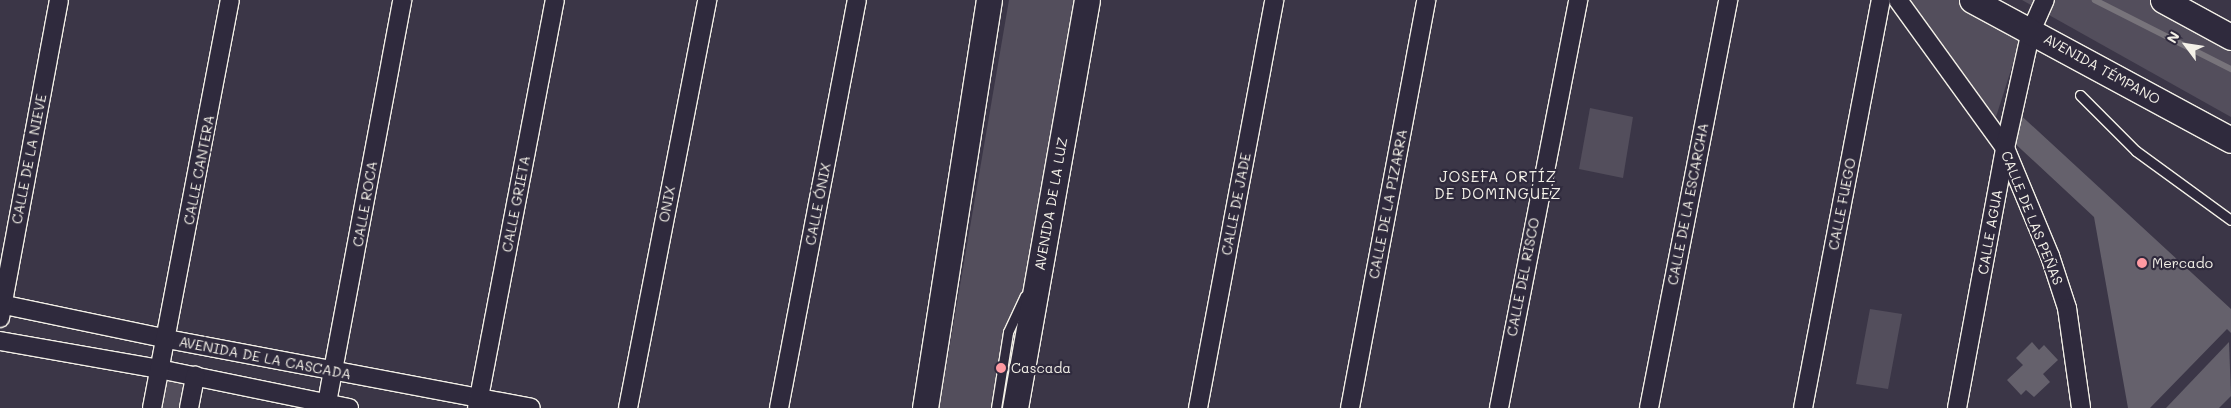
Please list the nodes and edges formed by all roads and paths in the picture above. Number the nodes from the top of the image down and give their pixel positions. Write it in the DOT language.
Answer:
graph roads {
  1 [pos="59,0"];
  2 [pos="230,0"];
  3 [pos="402,0"];
  4 [pos="555,0"];
  5 [pos="707,0"];
  6 [pos="857,0"];
  7 [pos="989,0"];
  8 [pos="1087,0"];
  9 [pos="1274,0"];
  10 [pos="1426,0"];
  11 [pos="1578,0"];
  12 [pos="1728,0"];
  13 [pos="1881,0"];
  14 [pos="1898,0"];
  15 [pos="1972,0"];
  16 [pos="2163,0"];
  17 [pos="2043,4"];
  18 [pos="2031,31"];
  19 [pos="2231,37"];
  20 [pos="2080,96"];
  21 [pos="2231,140"];
  22 [pos="2005,148"];
  23 [pos="2231,220"];
  24 [pos="1041,263"];
  25 [pos="1,309"];
  26 [pos="167,339"];
  27 [pos="0,341"];
  28 [pos="159,369"];
  29 [pos="334,370"];
  30 [pos="195,376"];
  31 [pos="478,403"];
  32 [pos="326,406"];
  33 [pos="152,408"];
  34 [pos="189,408"];
  35 [pos="349,408"];
  36 [pos="531,408"];
  37 [pos="628,408"];
  38 [pos="779,408"];
  39 [pos="925,408"];
  40 [pos="996,408"];
  41 [pos="1015,408"];
  42 [pos="1198,408"];
  43 [pos="1350,408"];
  44 [pos="1499,408"];
  45 [pos="1649,408"];
  46 [pos="1803,408"];
  47 [pos="1958,408"];
  48 [pos="2081,408"];
  1 -- 25 [label="street, CALLE DE LA NIEVE"];
  2 -- 26 [label="street, CALLE CANTERA"];
  3 -- 29 [label="street, CALLE ROCA"];
  4 -- 31 [label="street, CALLE GRIETA"];
  5 -- 37 [label="street, ONIX"];
  6 -- 38 [label="street, CALLE ÓNIX"];
  7 -- 39 [label="main road"];
  8 -- 24 [label="main road, AVENIDA DE LA LUZ"];
  9 -- 42 [label="street, CALLE DE JADE"];
  10 -- 43 [label="street, CALLE DE LA PIZARRA"];
  11 -- 44 [label="street, CALLE DEL RISCO"];
  12 -- 45 [label="street, CALLE DE LA ESCARCHA"];
  13 -- 46 [label="street, CALLE FUEGO"];
  14 -- 22 [label="street, CALLE DE LAS PEÑAS"];
  15 -- 18 [label="main road, AVENIDA TÉMPANO"];
  16 -- 19 [label="main road"];
  17 -- 18 [label="street, CALLE AGUA"];
  18 -- 21 [label="main road, AVENIDA TÉMPANO"];
  18 -- 22 [label="street, CALLE AGUA"];
  20 -- 23 [label="lane"];
  22 -- 47 [label="street, CALLE AGUA"];
  22 -- 48 [label="street, CALLE DE LAS PEÑAS"];
  24 -- 40 [label="lane"];
  24 -- 41 [label="main road, AVENIDA DE LA LUZ"];
  25 -- 26 [label="street, AVENIDA DE LA CASCADA"];
  26 -- 28 [label="street, CALLE CANTERA"];
  26 -- 29 [label="street, AVENIDA DE LA CASCADA"];
  27 -- 28 [label="street"];
  28 -- 30 [label="street"];
  28 -- 33 [label="street, CALLE CANTERA"];
  29 -- 31 [label="street, AVENIDA DE LA CASCADA"];
  29 -- 32 [label="street, CALLE ROCA"];
  30 -- 32 [label="street"];
  30 -- 34 [label="street"];
  31 -- 36 [label="street, AVENIDA DE LA CASCADA"];
  32 -- 35 [label="street"];
}
